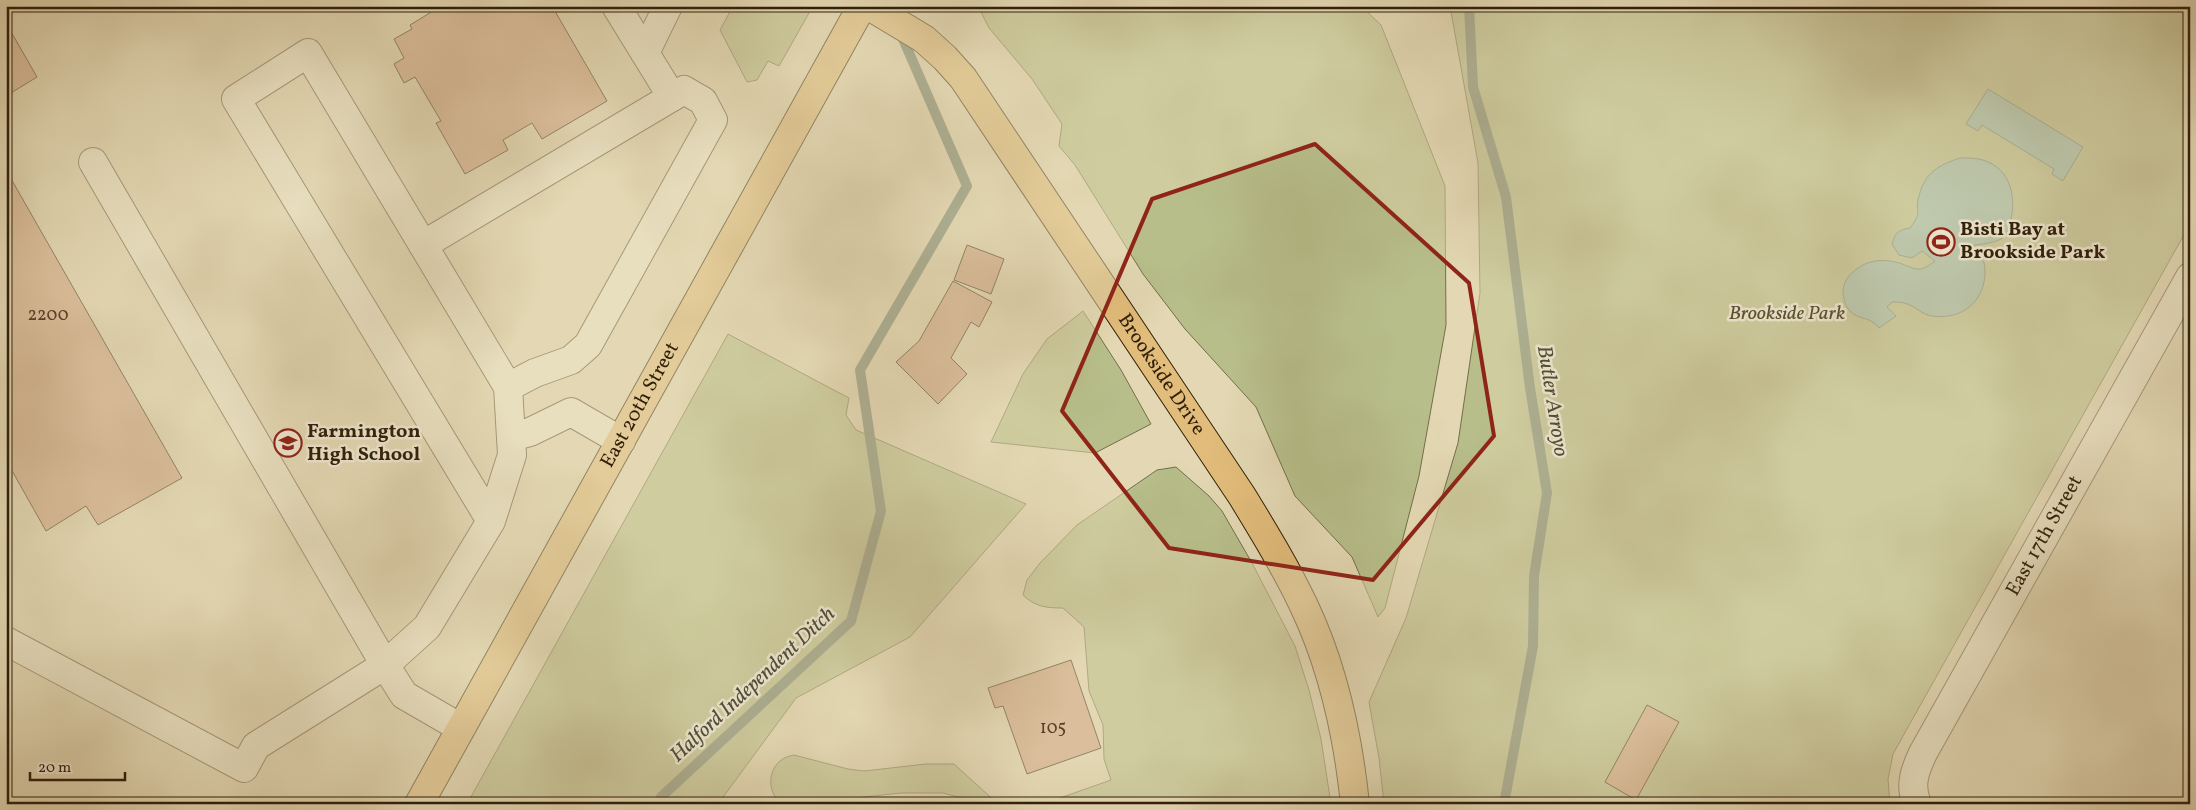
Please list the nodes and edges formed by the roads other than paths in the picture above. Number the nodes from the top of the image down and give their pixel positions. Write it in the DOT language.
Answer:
graph roads {
  1 [pos="616,6"];
  2 [pos="668,6"];
  3 [pos="862,6"];
  4 [pos="869,6"];
  5 [pos="645,52"];
  6 [pos="672,96"];
  7 [pos="93,162"];
  8 [pos="423,245"];
  9 [pos="2190,277"];
  10 [pos="508,386"];
  11 [pos="511,437"];
  12 [pos="621,441"];
  13 [pos="492,521"];
  14 [pos="6,641"];
  15 [pos="385,665"];
  16 [pos="462,728"];
  17 [pos="1916,801"];
  18 [pos="419,804"];
  19 [pos="1356,804"];
  1 -- 5 [label="street"];
  2 -- 5 [label="street"];
  3 -- 12 [label="main road, East 20th Street"];
  4 -- 19 [label="main road, Brookside Drive"];
  5 -- 6 [label="street"];
  6 -- 8 [label="street"];
  6 -- 10 [label="street"];
  7 -- 15 [label="street"];
  8 -- 10 [label="street"];
  8 -- 13 [label="street"];
  9 -- 17 [label="street, East 17th Street"];
  10 -- 11 [label="street"];
  11 -- 12 [label="street"];
  11 -- 13 [label="street"];
  12 -- 16 [label="main road, East 20th Street"];
  13 -- 15 [label="street"];
  14 -- 15 [label="street"];
  15 -- 16 [label="street"];
  16 -- 18 [label="main road, East 20th Street"];
}
